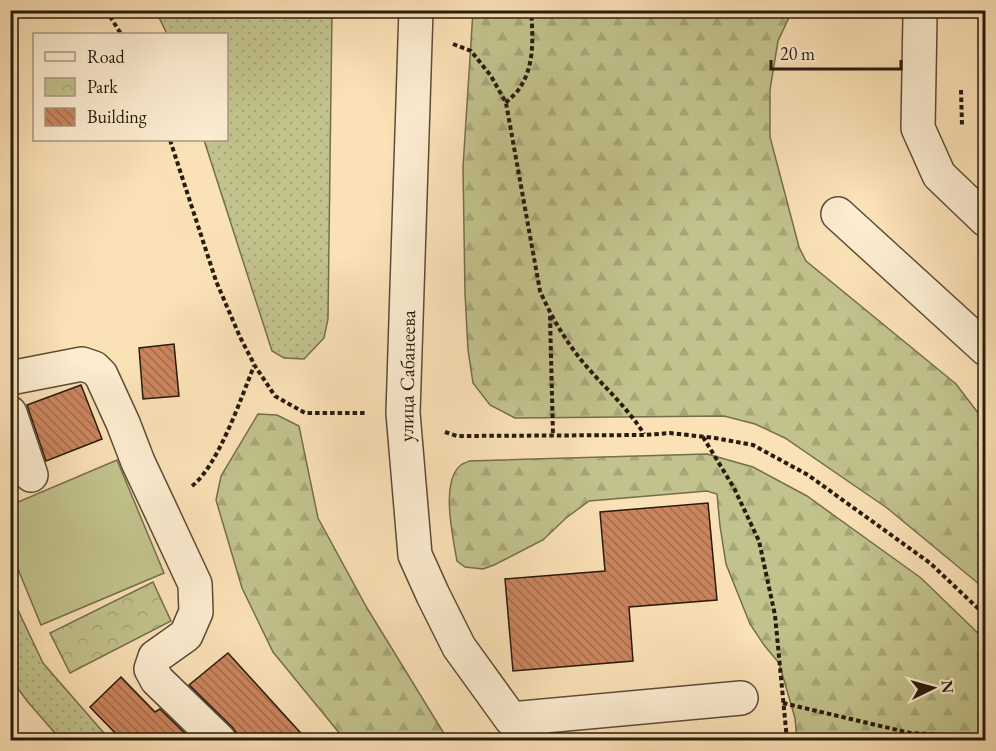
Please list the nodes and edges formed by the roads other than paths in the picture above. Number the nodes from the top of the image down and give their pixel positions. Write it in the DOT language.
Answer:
graph roads {
  1 [pos="416,10"];
  2 [pos="920,16"];
  3 [pos="838,214"];
  4 [pos="986,220"];
  5 [pos="986,349"];
  6 [pos="10,378"];
  7 [pos="10,413"];
  8 [pos="31,475"];
  9 [pos="741,699"];
  10 [pos="522,730"];
  11 [pos="219,741"];
  1 -- 10 [label="street, улица Сабанеева"];
  2 -- 4 [label="street"];
  3 -- 5 [label="street"];
  6 -- 11 [label="street"];
  7 -- 8 [label="street"];
  9 -- 10 [label="street"];
}
